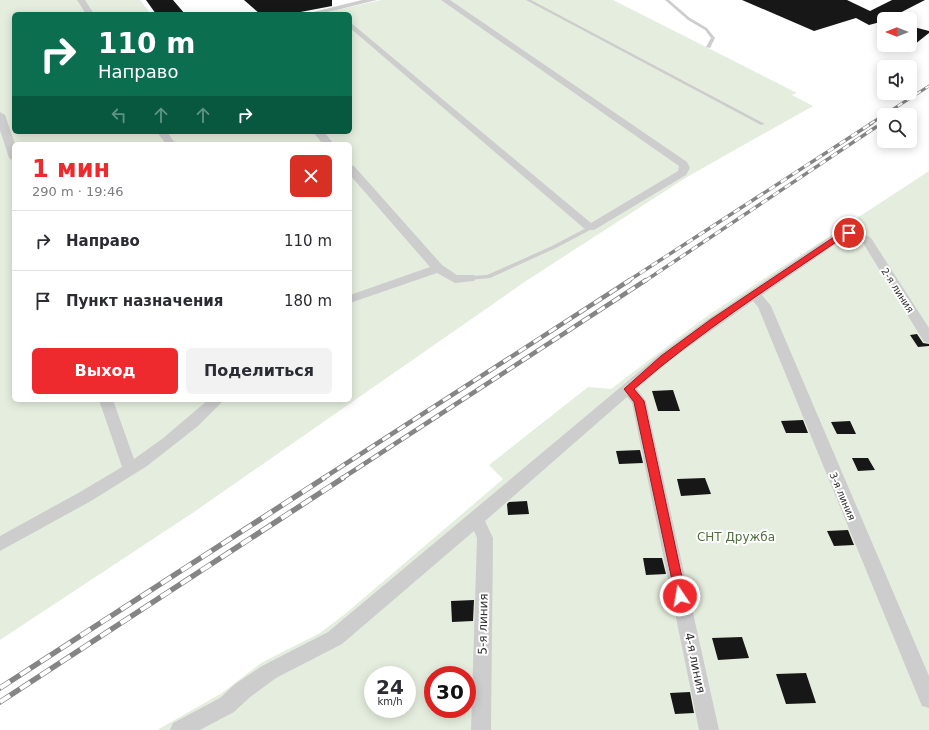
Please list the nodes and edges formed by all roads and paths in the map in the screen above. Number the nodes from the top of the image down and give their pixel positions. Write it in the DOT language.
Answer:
graph roads {
  1 [pos="81,0"];
  2 [pos="373,0"];
  3 [pos="445,0"];
  4 [pos="528,0"];
  5 [pos="667,0"];
  6 [pos="89,12"];
  7 [pos="336,12"];
  8 [pos="352,26"];
  9 [pos="708,47"];
  10 [pos="0,115"];
  11 [pos="763,124"];
  12 [pos="6,128"];
  13 [pos="320,134"];
  14 [pos="327,142"];
  15 [pos="12,150"];
  16 [pos="352,170"];
  17 [pos="590,228"];
  18 [pos="438,268"];
  19 [pos="470,278"];
  20 [pos="755,294"];
  21 [pos="352,298"];
  22 [pos="929,339"];
  23 [pos="628,389"];
  24 [pos="107,402"];
  25 [pos="215,402"];
  26 [pos="130,468"];
  27 [pos="475,520"];
  28 [pos="0,544"];
  29 [pos="929,699"];
  30 [pos="180,730"];
  31 [pos="481,730"];
  32 [pos="709,730"];
  1 -- 6 [label="street"];
  2 -- 7 [label="street"];
  3 -- 17 [label="street"];
  4 -- 11 [label="lane"];
  5 -- 9 [label="lane"];
  8 -- 17 [label="street"];
  10 -- 12 [label="street"];
  12 -- 15 [label="street"];
  13 -- 14 [label="street"];
  16 -- 18 [label="street"];
  17 -- 19 [label="lane"];
  18 -- 19 [label="street"];
  18 -- 21 [label="street"];
  20 -- 22 [label="street, 2-я линия"];
  20 -- 23 [label="street"];
  20 -- 29 [label="street, 3-я линия"];
  23 -- 27 [label="street"];
  23 -- 32 [label="street, 4-я линия"];
  24 -- 26 [label="street"];
  25 -- 26 [label="street"];
  26 -- 28 [label="street"];
  27 -- 30 [label="street"];
  27 -- 31 [label="street, 5-я линия"];
}
